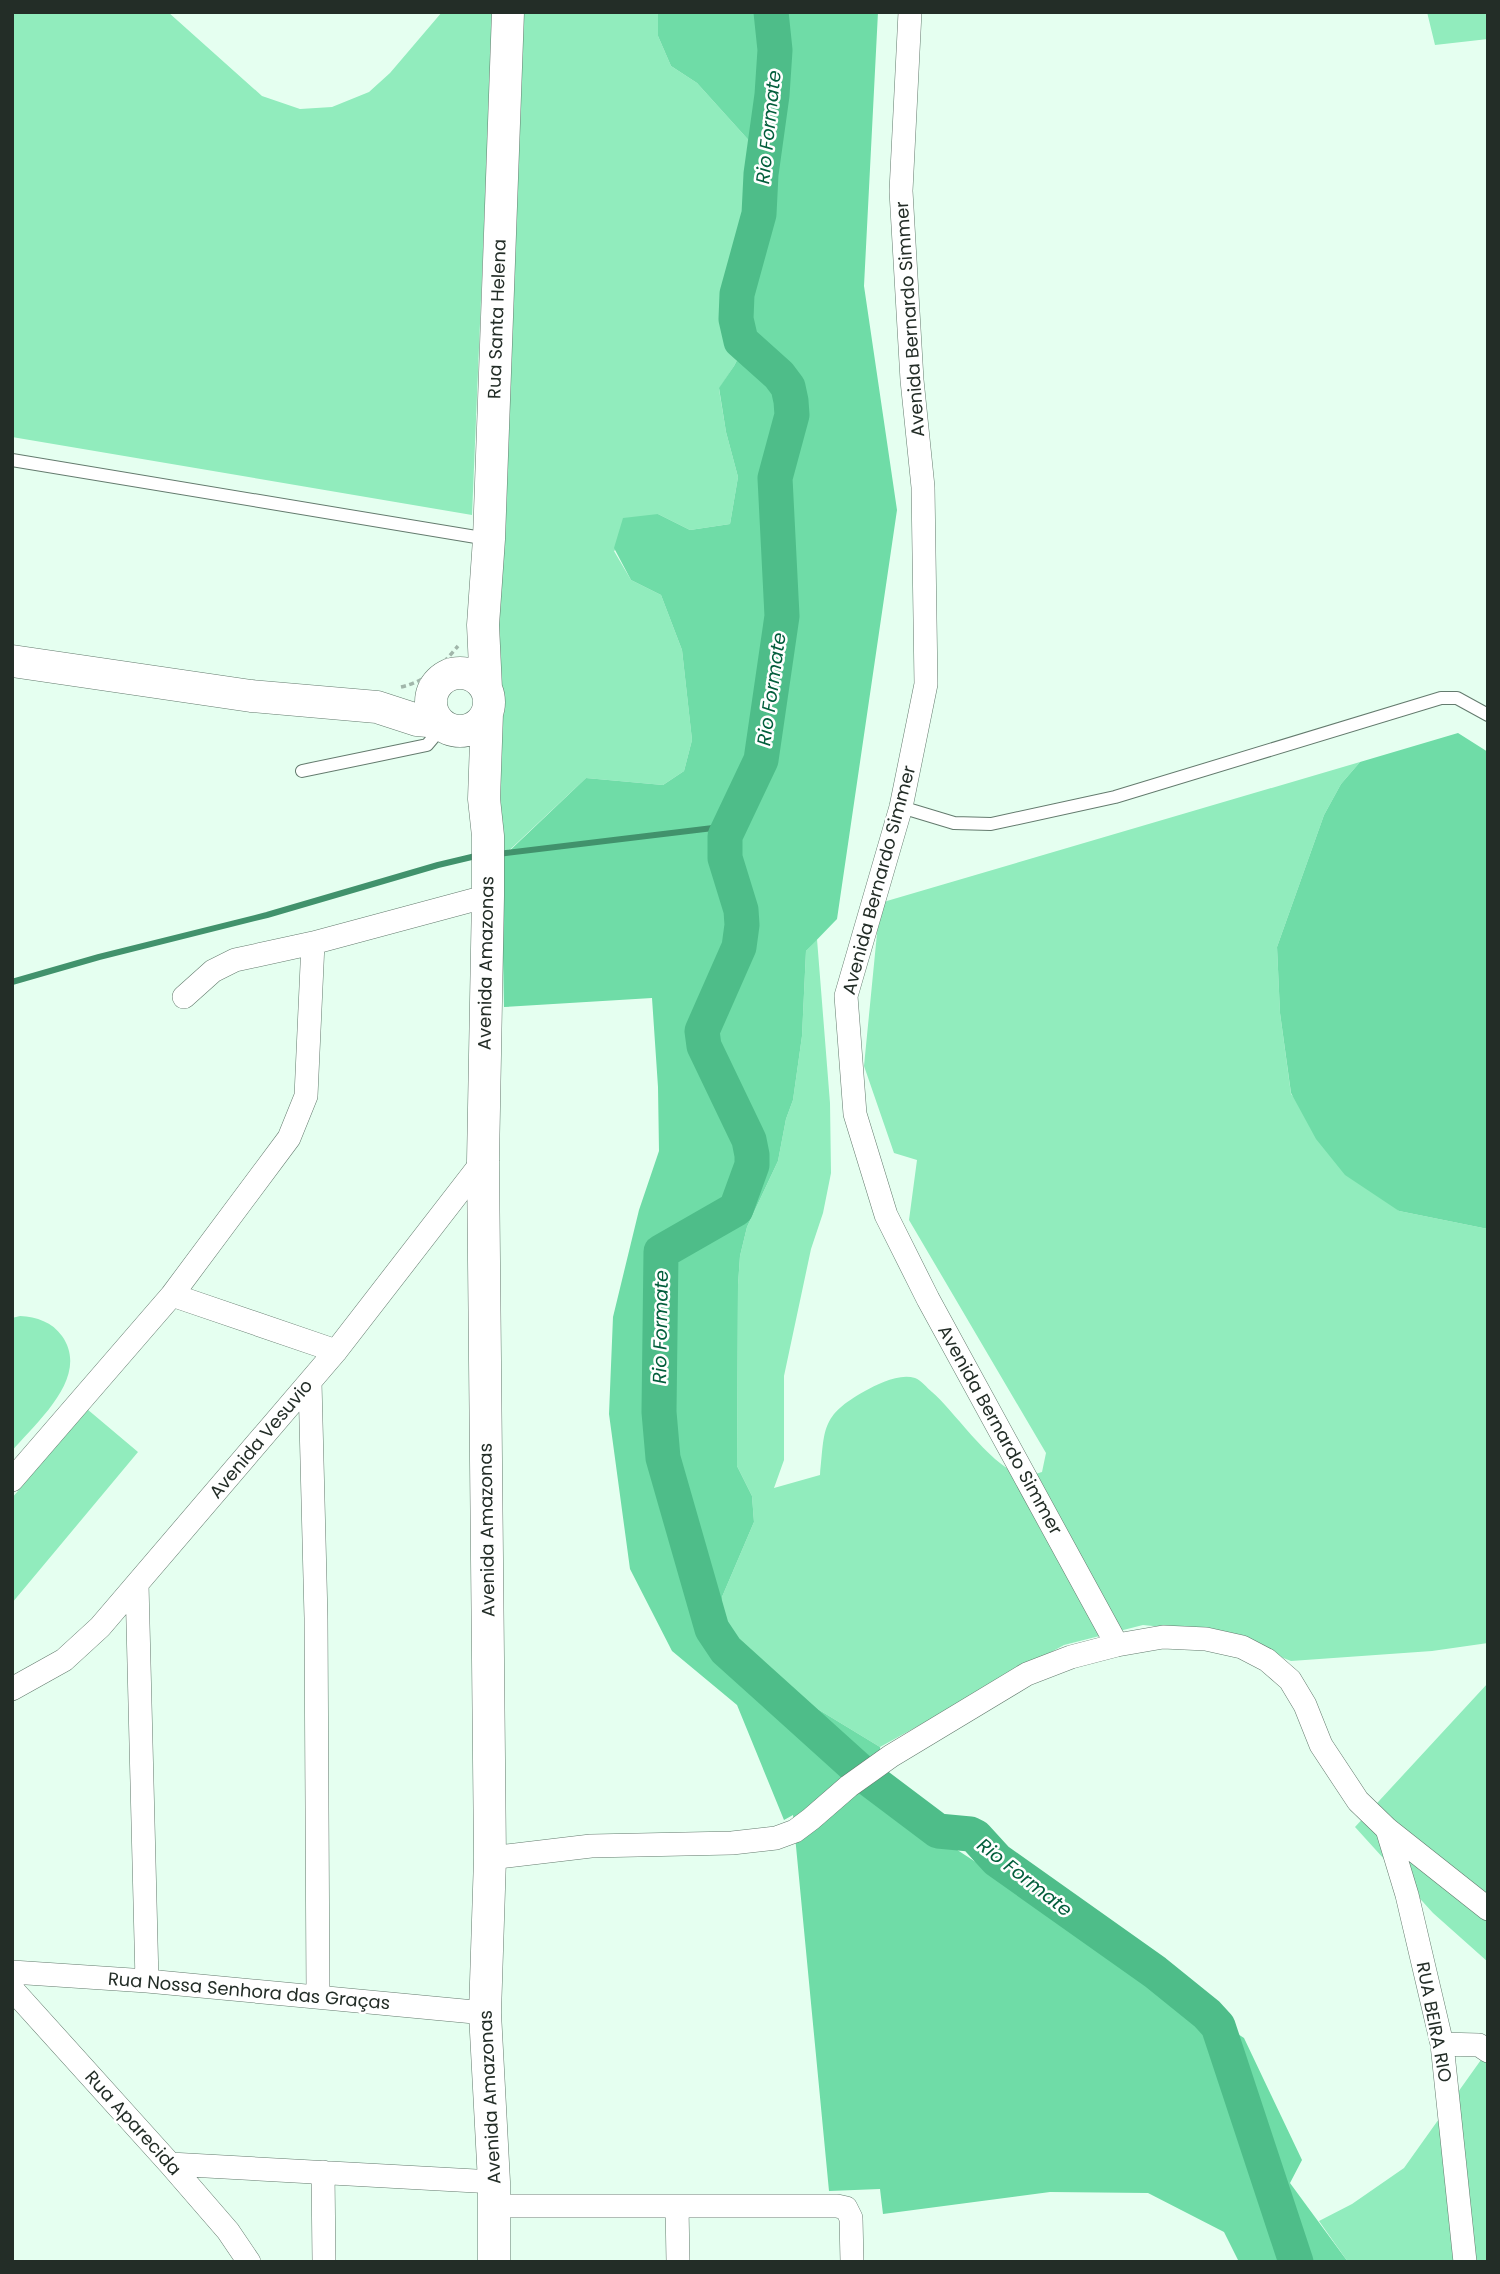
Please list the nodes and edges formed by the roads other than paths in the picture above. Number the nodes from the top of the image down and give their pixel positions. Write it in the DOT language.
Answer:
graph roads {
  1 [pos="508,12"];
  2 [pos="910,12"];
  3 [pos="12,460"];
  4 [pos="489,539"];
  5 [pos="471,630"];
  6 [pos="12,661"];
  7 [pos="445,680"];
  8 [pos="385,697"];
  9 [pos="486,701"];
  10 [pos="1488,715"];
  11 [pos="444,726"];
  12 [pos="302,771"];
  13 [pos="484,799"];
  14 [pos="901,807"];
  15 [pos="488,896"];
  16 [pos="313,943"];
  17 [pos="184,997"];
  18 [pos="483,1161"];
  19 [pos="172,1295"];
  20 [pos="335,1351"];
  21 [pos="310,1382"];
  22 [pos="12,1480"];
  23 [pos="137,1584"];
  24 [pos="1117,1645"];
  25 [pos="12,1689"];
  26 [pos="1387,1829"];
  27 [pos="490,1858"];
  28 [pos="1488,1909"];
  29 [pos="12,1972"];
  30 [pos="147,1982"];
  31 [pos="12,1989"];
  32 [pos="318,1997"];
  33 [pos="485,2013"];
  34 [pos="1442,2044"];
  35 [pos="1488,2051"];
  36 [pos="170,2164"];
  37 [pos="323,2172"];
  38 [pos="494,2194"];
  39 [pos="677,2206"];
  40 [pos="249,2262"];
  41 [pos="324,2262"];
  42 [pos="495,2262"];
  43 [pos="678,2262"];
  44 [pos="852,2262"];
  45 [pos="1465,2262"];
  1 -- 4 [label="street, Rua Santa Helena"];
  2 -- 14 [label="street, Avenida Bernardo Simmer"];
  3 -- 4 [label="lane"];
  4 -- 5 [label="street, Rua Santa Helena"];
  5 -- 7 [label="street, Rua Santa Helena"];
  5 -- 9 [label="street, Rua Santa Helena"];
  6 -- 8 [label="street"];
  7 -- 8 [label="street"];
  7 -- 9 [label="street"];
  7 -- 11 [label="street"];
  8 -- 11 [label="street"];
  9 -- 11 [label="street"];
  9 -- 13 [label="street, Avenida Amazonas"];
  10 -- 14 [label="lane"];
  11 -- 12 [label="lane"];
  11 -- 13 [label="street, Avenida Amazonas"];
  13 -- 15 [label="street, Avenida Amazonas"];
  14 -- 24 [label="street, Avenida Bernardo Simmer"];
  15 -- 16 [label="street"];
  15 -- 18 [label="street, Avenida Amazonas"];
  16 -- 17 [label="street"];
  16 -- 19 [label="street"];
  18 -- 20 [label="street, Avenida Vesuvio"];
  18 -- 27 [label="street, Avenida Amazonas"];
  19 -- 20 [label="street"];
  19 -- 22 [label="street"];
  20 -- 21 [label="street, Avenida Vesuvio"];
  21 -- 23 [label="street, Avenida Vesuvio"];
  21 -- 32 [label="street"];
  23 -- 25 [label="street, Avenida Vesuvio"];
  23 -- 30 [label="street"];
  24 -- 26 [label="street"];
  24 -- 27 [label="street"];
  26 -- 28 [label="street"];
  26 -- 34 [label="street, RUA BEIRA RIO"];
  27 -- 33 [label="street, Avenida Amazonas"];
  29 -- 30 [label="street, Rua Nossa Senhora das Graças"];
  30 -- 32 [label="street, Rua Nossa Senhora das Graças"];
  31 -- 36 [label="street, Rua Aparecida"];
  32 -- 33 [label="street, Rua Nossa Senhora das Graças"];
  33 -- 38 [label="street, Avenida Amazonas"];
  34 -- 35 [label="street"];
  34 -- 45 [label="street, RUA BEIRA RIO"];
  36 -- 37 [label="street"];
  36 -- 40 [label="street, Rua Aparecida"];
  37 -- 38 [label="street"];
  37 -- 41 [label="street"];
  38 -- 39 [label="street"];
  38 -- 42 [label="street, Avenida Amazonas"];
  39 -- 43 [label="street"];
  39 -- 44 [label="street"];
}
